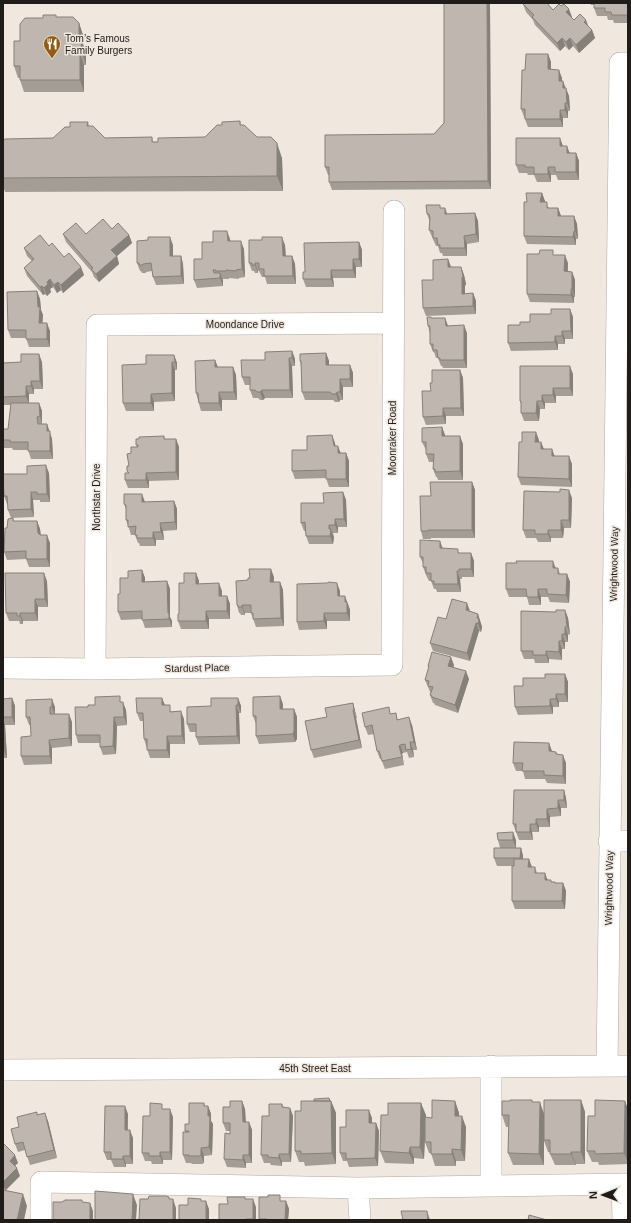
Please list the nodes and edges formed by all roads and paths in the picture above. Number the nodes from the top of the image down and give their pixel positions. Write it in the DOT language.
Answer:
graph roads {
  1 [pos="624,63"];
  2 [pos="394,211"];
  3 [pos="624,284"];
  4 [pos="392,323"];
  5 [pos="97,325"];
  6 [pos="392,665"];
  7 [pos="3,668"];
  8 [pos="95,669"];
  9 [pos="619,841"];
  10 [pos="491,1066"];
  11 [pos="607,1066"];
  12 [pos="628,1066"];
  13 [pos="3,1070"];
  14 [pos="625,1184"];
  15 [pos="491,1186"];
  16 [pos="358,1188"];
  17 [pos="41,1220"];
  18 [pos="360,1220"];
  19 [pos="623,1220"];
  1 -- 3 [label="street, Wrightwood Way"];
  2 -- 4 [label="street, Moonraker Road"];
  3 -- 9 [label="street, Wrightwood Way"];
  4 -- 5 [label="street, Moondance Drive"];
  4 -- 6 [label="street, Moonraker Road"];
  5 -- 8 [label="street, Northstar Drive"];
  6 -- 8 [label="street, Stardust Place"];
  7 -- 8 [label="street, Stardust Place"];
  9 -- 11 [label="street, Wrightwood Way"];
  10 -- 11 [label="street, 45th Street East"];
  10 -- 13 [label="street, 45th Street East"];
  10 -- 15 [label="street"];
  11 -- 12 [label="street, 45th Street East"];
  14 -- 15 [label="street"];
  14 -- 19 [label="street"];
  15 -- 16 [label="street"];
  16 -- 17 [label="street"];
  16 -- 18 [label="street"];
}
